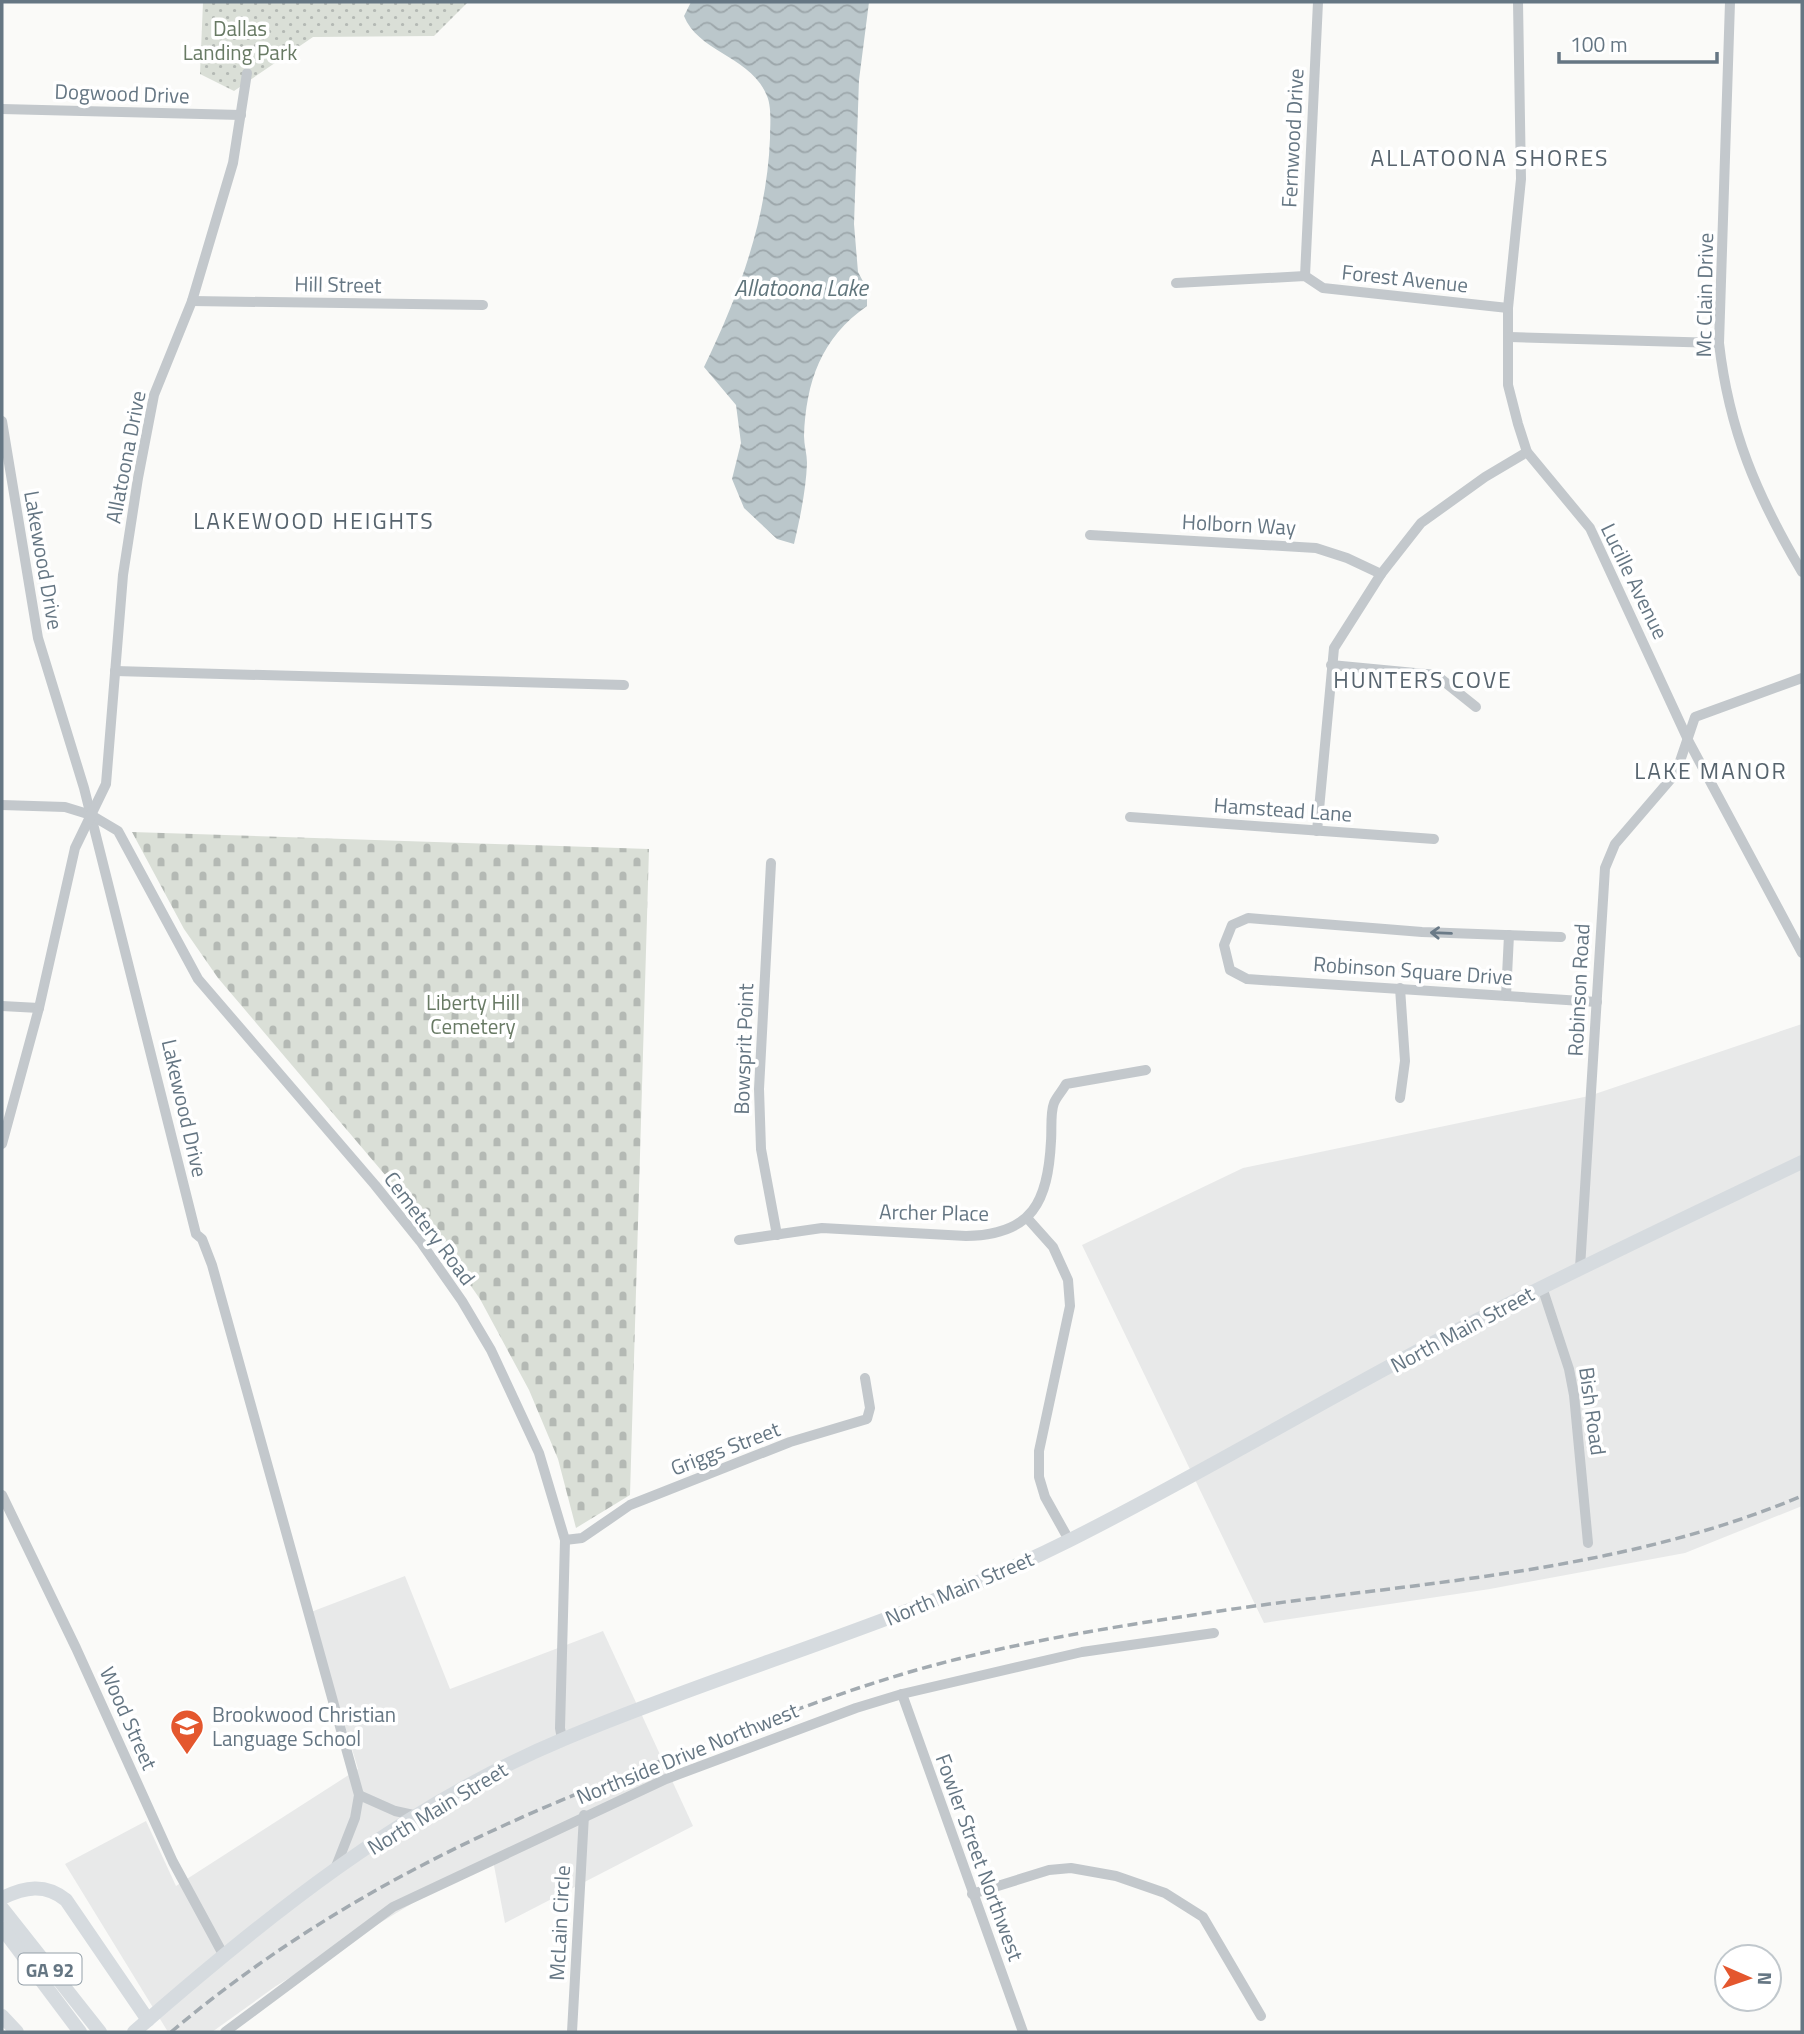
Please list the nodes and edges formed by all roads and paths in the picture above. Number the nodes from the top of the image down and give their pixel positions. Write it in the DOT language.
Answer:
graph roads {
  1 [pos="1318,2"];
  2 [pos="1518,2"];
  3 [pos="1730,2"];
  4 [pos="247,73"];
  5 [pos="2,109"];
  6 [pos="241,115"];
  7 [pos="1305,276"];
  8 [pos="1176,283"];
  9 [pos="192,301"];
  10 [pos="483,305"];
  11 [pos="1508,308"];
  12 [pos="1510,337"];
  13 [pos="1719,343"];
  14 [pos="2,421"];
  15 [pos="1527,452"];
  16 [pos="1090,535"];
  17 [pos="1802,572"];
  18 [pos="1381,574"];
  19 [pos="1331,665"];
  20 [pos="115,671"];
  21 [pos="1802,678"];
  22 [pos="624,685"];
  23 [pos="1476,707"];
  24 [pos="1689,742"];
  25 [pos="2,806"];
  26 [pos="91,815"];
  27 [pos="1130,817"];
  28 [pos="1317,831"];
  29 [pos="1434,839"];
  30 [pos="771,863"];
  31 [pos="1509,935"];
  32 [pos="1561,937"];
  33 [pos="1802,953"];
  34 [pos="1400,988"];
  35 [pos="1506,996"];
  36 [pos="1597,1002"];
  37 [pos="2,1006"];
  38 [pos="39,1008"];
  39 [pos="1146,1070"];
  40 [pos="1400,1098"];
  41 [pos="2,1144"];
  42 [pos="1802,1162"];
  43 [pos="1028,1219"];
  44 [pos="777,1234"];
  45 [pos="739,1240"];
  46 [pos="1580,1268"];
  47 [pos="1542,1287"];
  48 [pos="865,1378"];
  49 [pos="2,1495"];
  50 [pos="565,1540"];
  51 [pos="1069,1540"];
  52 [pos="1588,1543"];
  53 [pos="1214,1633"];
  54 [pos="902,1694"];
  55 [pos="562,1739"];
  56 [pos="359,1795"];
  57 [pos="584,1815"];
  58 [pos="418,1816"];
  59 [pos="335,1869"];
  60 [pos="972,1894"];
  61 [pos="2,1898"];
  62 [pos="2,1908"];
  63 [pos="2,1928"];
  64 [pos="224,1956"];
  65 [pos="2,2016"];
  66 [pos="1261,2016"];
  67 [pos="148,2020"];
  68 [pos="99,2031"];
  69 [pos="17,2032"];
  70 [pos="80,2032"];
  71 [pos="134,2032"];
  72 [pos="225,2032"];
  73 [pos="572,2032"];
  74 [pos="1023,2032"];
  1 -- 7 [label="street, Fernwood Drive"];
  2 -- 11 [label="street, Lucille Avenue"];
  3 -- 13 [label="street, Mc Clain Drive"];
  4 -- 6 [label="street, Allatoona Drive"];
  5 -- 6 [label="street, Dogwood Drive"];
  6 -- 9 [label="street, Allatoona Drive"];
  7 -- 8 [label="street, Forest Avenue"];
  7 -- 11 [label="street, Forest Avenue"];
  9 -- 10 [label="street, Hill Street"];
  9 -- 20 [label="street, Allatoona Drive"];
  11 -- 12 [label="street, Lucille Avenue"];
  12 -- 13 [label="street"];
  12 -- 15 [label="street, Lucille Avenue"];
  13 -- 17 [label="street, Mc Clain Drive"];
  14 -- 26 [label="street, Lakewood Drive"];
  15 -- 18 [label="street"];
  15 -- 24 [label="street, Lucille Avenue"];
  16 -- 18 [label="street, Holborn Way"];
  18 -- 19 [label="street"];
  19 -- 23 [label="street"];
  19 -- 28 [label="street"];
  20 -- 22 [label="street"];
  20 -- 26 [label="street, Allatoona Drive"];
  21 -- 24 [label="street"];
  24 -- 33 [label="street, Lucille Avenue"];
  24 -- 36 [label="street, Robinson Road"];
  25 -- 26 [label="street"];
  26 -- 38 [label="street, Allatoona Drive"];
  26 -- 50 [label="street, Cemetery Road"];
  26 -- 56 [label="street, Lakewood Drive"];
  27 -- 28 [label="street, Hamstead Lane"];
  28 -- 29 [label="street, Hamstead Lane"];
  30 -- 44 [label="street, Bowsprit Point"];
  31 -- 32 [label="street"];
  31 -- 34 [label="street, Robinson Square Drive, one-way"];
  31 -- 35 [label="street"];
  34 -- 35 [label="street, Robinson Square Drive"];
  34 -- 40 [label="street"];
  35 -- 36 [label="street, Robinson Square Drive"];
  36 -- 46 [label="street, Robinson Road"];
  37 -- 38 [label="street"];
  38 -- 41 [label="street, Allatoona Drive"];
  39 -- 43 [label="street"];
  42 -- 46 [label="main road, North Main Street"];
  43 -- 44 [label="street, Archer Place"];
  43 -- 51 [label="street"];
  44 -- 45 [label="street, Archer Place"];
  46 -- 47 [label="main road, North Main Street"];
  47 -- 51 [label="main road, North Main Street"];
  47 -- 52 [label="street, Bish Road"];
  48 -- 50 [label="street, Griggs Street"];
  49 -- 64 [label="street, Wood Street"];
  50 -- 55 [label="street, Cemetery Road"];
  51 -- 55 [label="main road, North Main Street"];
  53 -- 54 [label="street, Northside Drive Northwest"];
  54 -- 57 [label="street, Northside Drive Northwest"];
  54 -- 60 [label="street, Fowler Street Northwest"];
  55 -- 58 [label="main road, North Main Street"];
  56 -- 58 [label="street"];
  56 -- 59 [label="street, Lakewood Drive"];
  57 -- 72 [label="street, Northside Drive Northwest"];
  57 -- 73 [label="street, McLain Circle"];
  58 -- 59 [label="main road, North Main Street"];
  59 -- 64 [label="main road, North Main Street"];
  60 -- 66 [label="street"];
  60 -- 74 [label="street, Fowler Street Northwest"];
  61 -- 67 [label="main road"];
  62 -- 68 [label="main road, GA 92"];
  63 -- 70 [label="main road, GA 92"];
  64 -- 67 [label="main road, North Main Street"];
  65 -- 69 [label="main road"];
  67 -- 71 [label="main road, North Main Street"];
}
